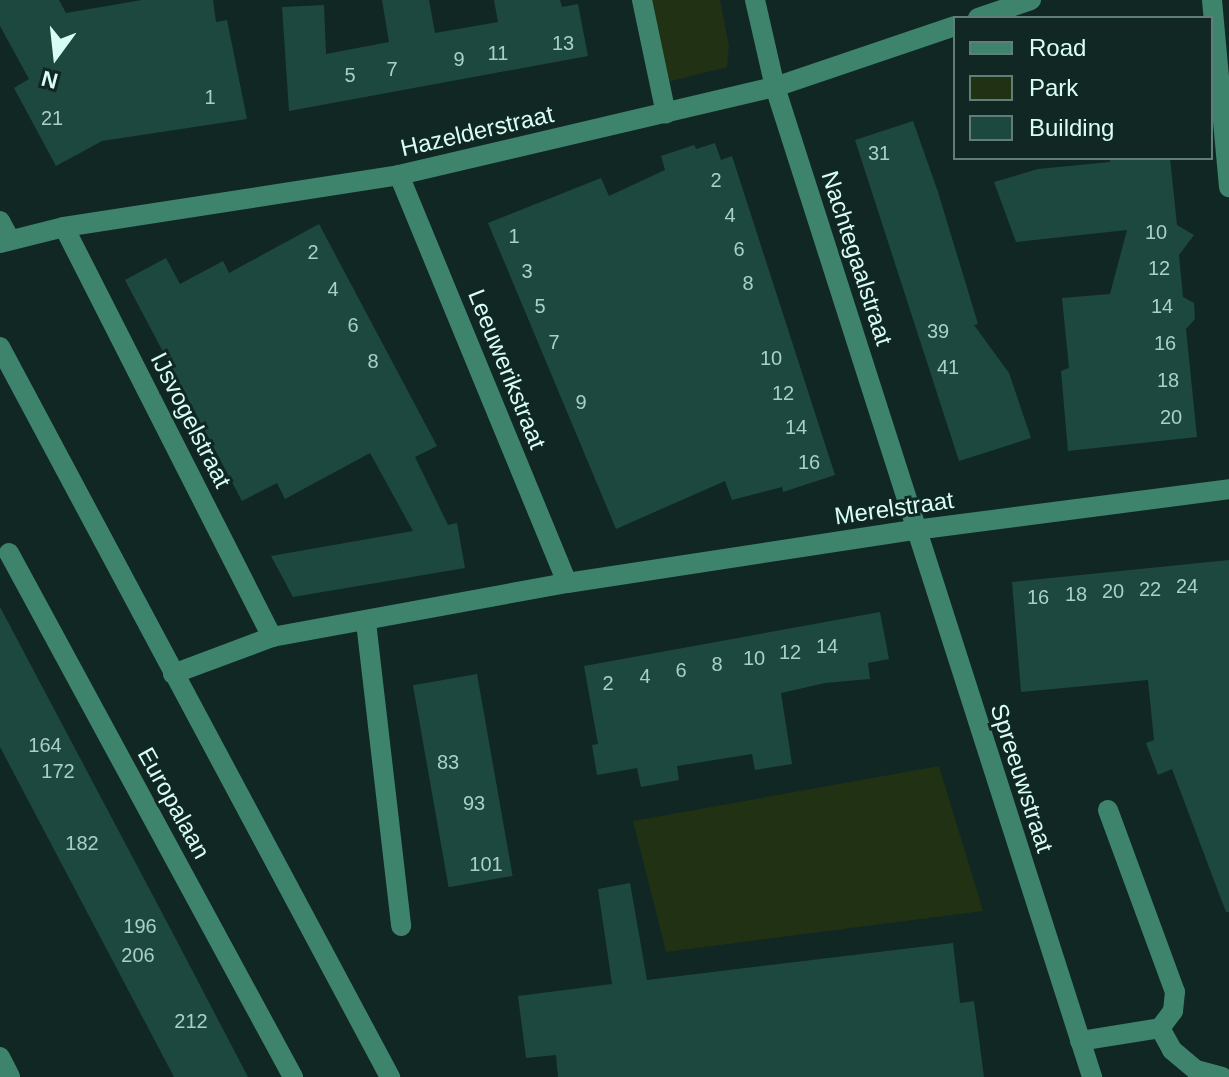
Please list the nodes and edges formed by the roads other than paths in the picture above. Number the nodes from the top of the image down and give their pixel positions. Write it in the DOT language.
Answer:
graph roads {
  1 [pos="642,0"];
  2 [pos="755,0"];
  3 [pos="1031,0"];
  4 [pos="1212,0"];
  5 [pos="984,16"];
  6 [pos="953,27"];
  7 [pos="775,87"];
  8 [pos="666,114"];
  9 [pos="399,175"];
  10 [pos="1229,187"];
  11 [pos="0,221"];
  12 [pos="64,227"];
  13 [pos="5,242"];
  14 [pos="0,347"];
  15 [pos="1229,489"];
  16 [pos="915,530"];
  17 [pos="9,553"];
  18 [pos="567,583"];
  19 [pos="366,622"];
  20 [pos="272,637"];
  21 [pos="173,674"];
  22 [pos="1108,810"];
  23 [pos="401,926"];
  24 [pos="1160,1028"];
  25 [pos="1080,1041"];
  26 [pos="0,1057"];
  27 [pos="1195,1073"];
  28 [pos="10,1077"];
  29 [pos="293,1077"];
  30 [pos="390,1077"];
  31 [pos="1092,1077"];
  32 [pos="1222,1077"];
  1 -- 8 [label="street"];
  2 -- 7 [label="street, Nachtegaalstraat"];
  3 -- 5 [label="street"];
  4 -- 10 [label="street"];
  6 -- 7 [label="street, Hazelderstraat"];
  7 -- 8 [label="street, Hazelderstraat"];
  7 -- 16 [label="street, Nachtegaalstraat"];
  8 -- 9 [label="street, Hazelderstraat"];
  9 -- 12 [label="street, Hazelderstraat"];
  9 -- 18 [label="street, Leeuwerikstraat"];
  11 -- 13 [label="street"];
  12 -- 13 [label="street, Hazelderstraat"];
  12 -- 20 [label="street, IJsvogelstraat"];
  14 -- 21 [label="street"];
  15 -- 16 [label="street, Merelstraat"];
  16 -- 18 [label="street, Merelstraat"];
  16 -- 25 [label="street, Spreeuwstraat"];
  17 -- 29 [label="street, Europalaan"];
  18 -- 19 [label="street"];
  19 -- 20 [label="street"];
  19 -- 23 [label="street"];
  20 -- 21 [label="street"];
  21 -- 30 [label="street"];
  22 -- 24 [label="street"];
  24 -- 25 [label="street"];
  24 -- 27 [label="street"];
  25 -- 31 [label="street, Spreeuwstraat"];
  26 -- 28 [label="street"];
  27 -- 32 [label="street"];
}
